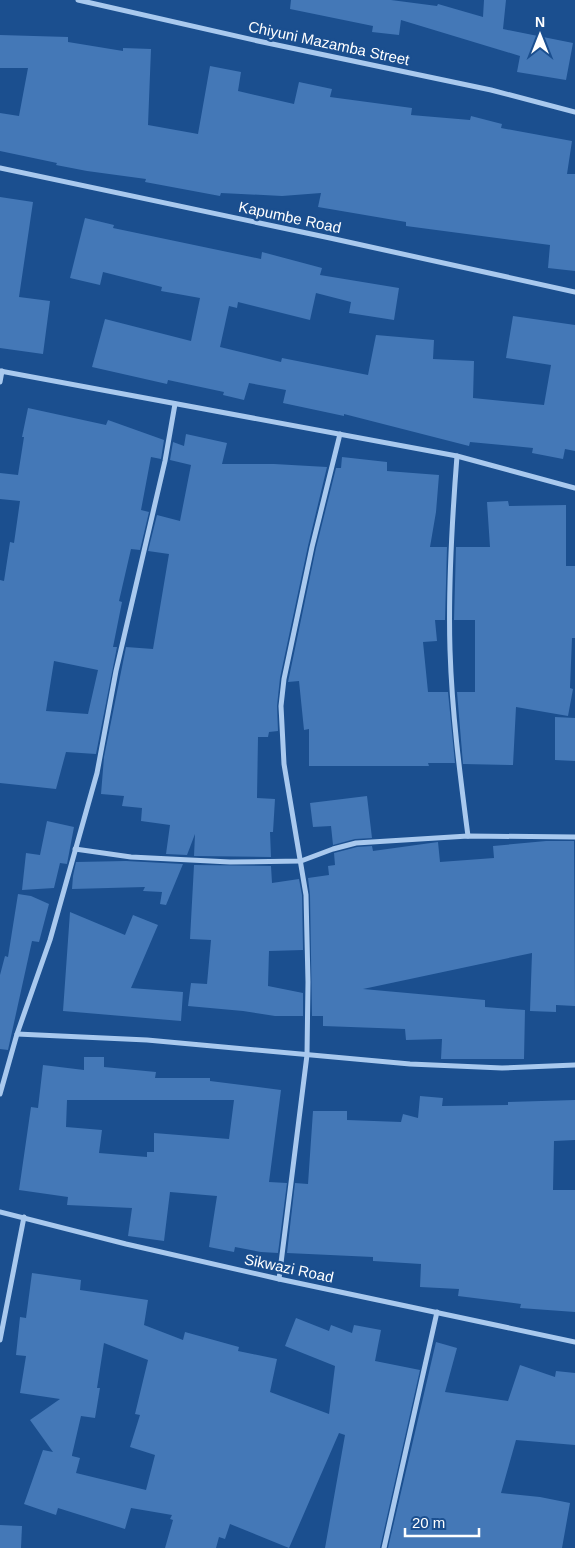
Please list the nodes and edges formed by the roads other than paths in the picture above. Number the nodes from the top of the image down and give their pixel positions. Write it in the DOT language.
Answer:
graph roads {
  1 [pos="78,0"];
  2 [pos="575,112"];
  3 [pos="0,168"];
  4 [pos="575,292"];
  5 [pos="1,371"];
  6 [pos="0,382"];
  7 [pos="175,404"];
  8 [pos="340,434"];
  9 [pos="458,456"];
  10 [pos="575,488"];
  11 [pos="468,836"];
  12 [pos="575,837"];
  13 [pos="75,849"];
  14 [pos="301,861"];
  15 [pos="17,1034"];
  16 [pos="307,1054"];
  17 [pos="575,1065"];
  18 [pos="0,1094"];
  19 [pos="0,1212"];
  20 [pos="24,1217"];
  21 [pos="279,1279"];
  22 [pos="436,1312"];
  23 [pos="0,1340"];
  24 [pos="575,1342"];
  25 [pos="384,1548"];
  1 -- 2 [label="street, Chiyuni Mazamba Street"];
  3 -- 4 [label="street, Kapumbe Road"];
  5 -- 6 [label="street"];
  5 -- 7 [label="street"];
  7 -- 8 [label="street"];
  7 -- 13 [label="street"];
  8 -- 9 [label="street"];
  8 -- 14 [label="street"];
  9 -- 10 [label="street"];
  9 -- 11 [label="street"];
  11 -- 12 [label="street"];
  11 -- 14 [label="street"];
  13 -- 14 [label="street"];
  13 -- 15 [label="street"];
  14 -- 16 [label="street"];
  15 -- 16 [label="street"];
  15 -- 18 [label="street"];
  16 -- 17 [label="street"];
  16 -- 21 [label="street"];
  19 -- 20 [label="street, Sikwazi Road"];
  20 -- 21 [label="street, Sikwazi Road"];
  20 -- 23 [label="street"];
  21 -- 22 [label="street, Sikwazi Road"];
  22 -- 24 [label="street, Sikwazi Road"];
  22 -- 25 [label="street"];
}
